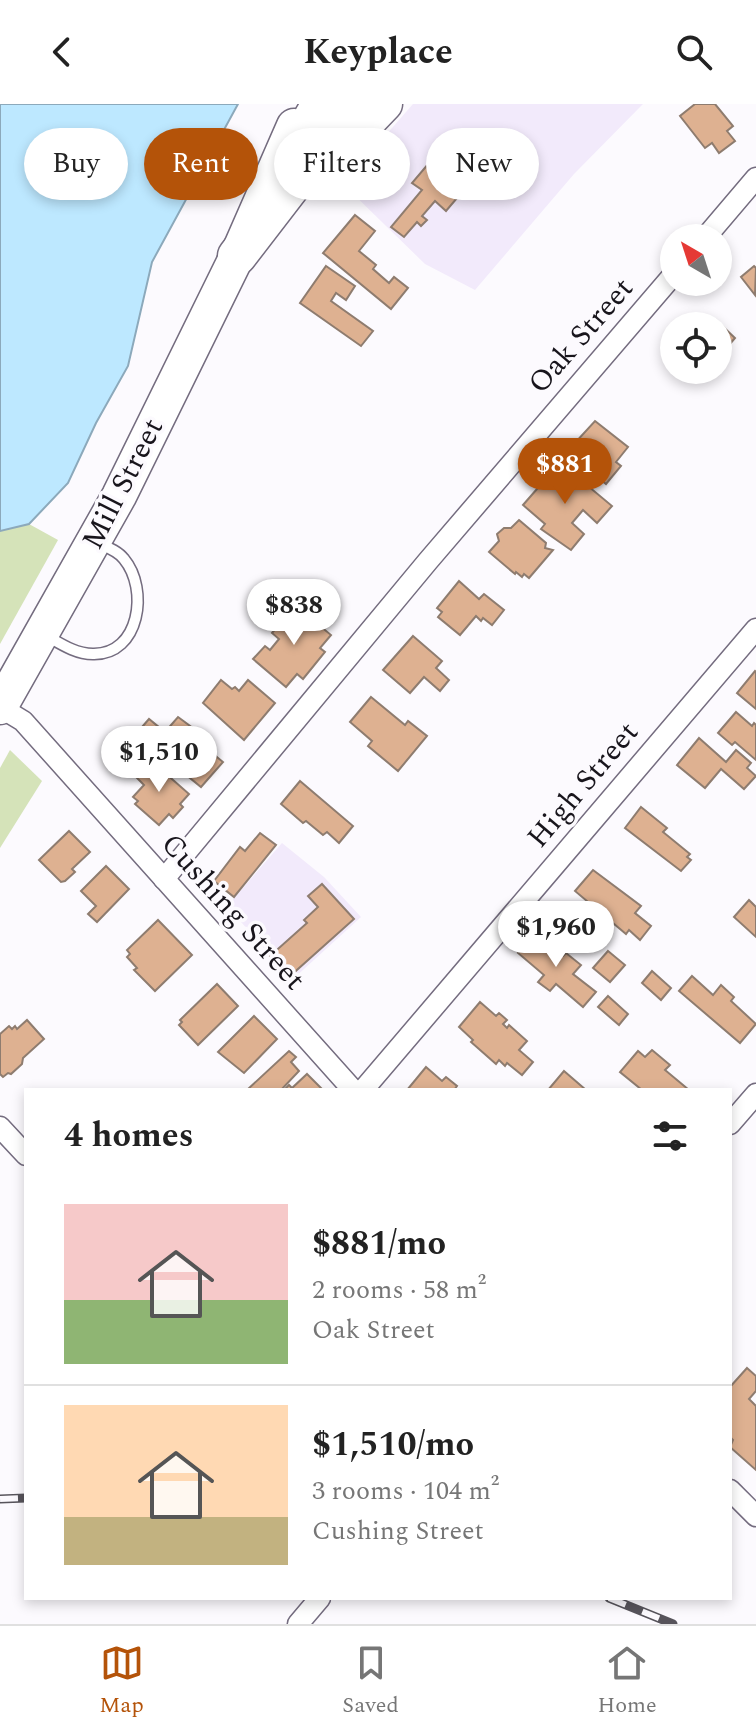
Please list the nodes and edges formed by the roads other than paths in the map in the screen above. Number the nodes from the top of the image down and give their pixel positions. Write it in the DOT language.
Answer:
graph roads {
  1 [pos="304,104"];
  2 [pos="321,104"];
  3 [pos="354,104"];
  4 [pos="385,104"];
  5 [pos="756,178"];
  6 [pos="717,224"];
  7 [pos="237,256"];
  8 [pos="660,290"];
  9 [pos="94,541"];
  10 [pos="756,629"];
  11 [pos="42,633"];
  12 [pos="0,707"];
  13 [pos="164,879"];
  14 [pos="351,1088"];
  15 [pos="365,1088"];
  16 [pos="756,1094"];
  17 [pos="732,1122"];
  18 [pos="0,1127"];
  19 [pos="24,1153"];
  20 [pos="732,1492"];
  21 [pos="755,1512"];
  22 [pos="318,1600"];
  23 [pos="298,1624"];
  1 -- 7 [label="highway, Mill Street"];
  2 -- 7 [label="highway"];
  3 -- 7 [label="highway"];
  4 -- 7 [label="highway"];
  5 -- 6 [label="street"];
  7 -- 9 [label="highway, Mill Street"];
  8 -- 13 [label="street, Oak Street"];
  9 -- 11 [label="highway, Mill Street"];
  9 -- 11 [label="lane"];
  10 -- 15 [label="street, High Street"];
  11 -- 12 [label="highway, Mill Street"];
  12 -- 13 [label="street, Cushing Street"];
  13 -- 14 [label="street, Cushing Street"];
  16 -- 17 [label="street"];
  18 -- 19 [label="street"];
  20 -- 21 [label="street"];
  22 -- 23 [label="street"];
}
